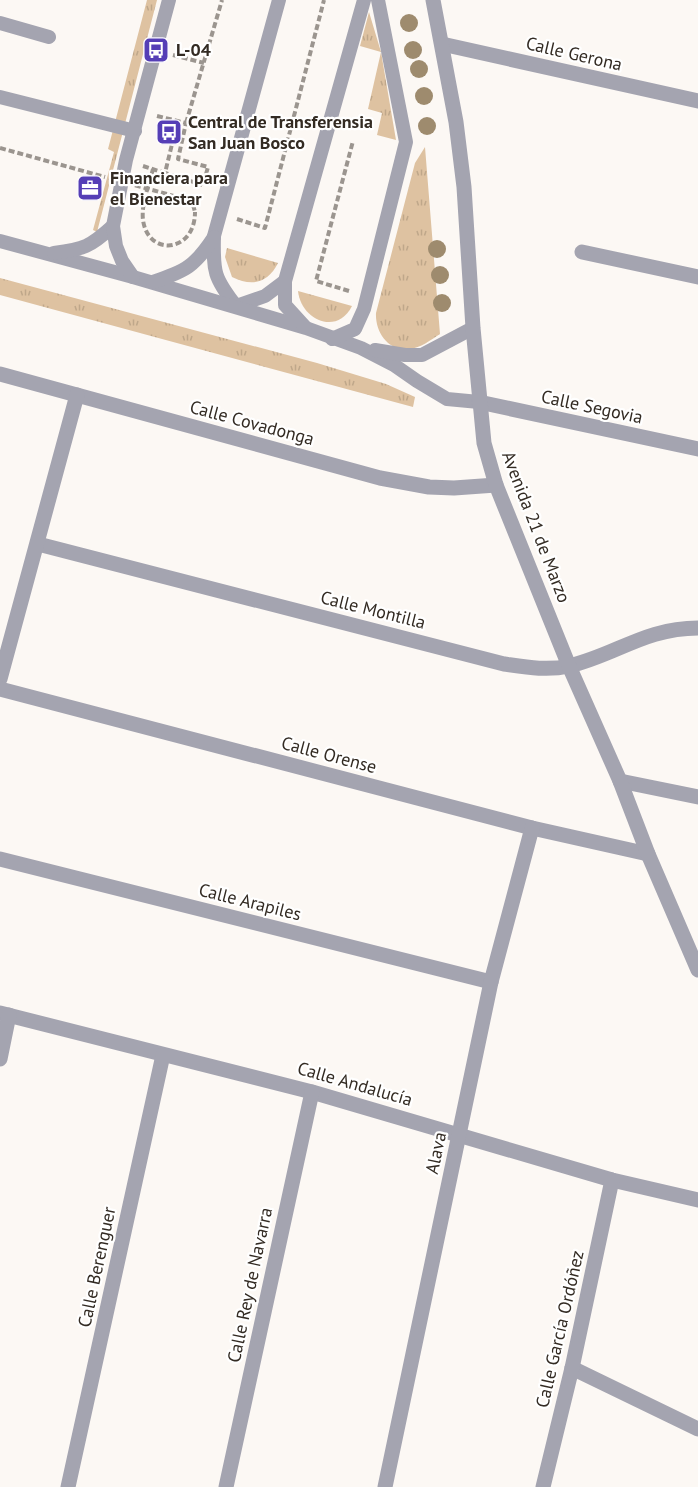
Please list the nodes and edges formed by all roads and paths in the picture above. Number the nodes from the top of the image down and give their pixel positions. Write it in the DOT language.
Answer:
graph roads {
  1 [pos="169,0"];
  2 [pos="222,0"];
  3 [pos="279,0"];
  4 [pos="324,0"];
  5 [pos="364,0"];
  6 [pos="378,0"];
  7 [pos="433,0"];
  8 [pos="0,23"];
  9 [pos="49,37"];
  10 [pos="442,44"];
  11 [pos="156,50"];
  12 [pos="204,63"];
  13 [pos="0,97"];
  14 [pos="698,101"];
  15 [pos="186,123"];
  16 [pos="152,125"];
  17 [pos="135,131"];
  18 [pos="162,138"];
  19 [pos="352,141"];
  20 [pos="0,148"];
  21 [pos="144,156"];
  22 [pos="153,169"];
  23 [pos="165,173"];
  24 [pos="244,221"];
  25 [pos="113,226"];
  26 [pos="214,236"];
  27 [pos="0,241"];
  28 [pos="582,252"];
  29 [pos="48,254"];
  30 [pos="134,277"];
  31 [pos="698,277"];
  32 [pos="285,281"];
  33 [pos="153,282"];
  34 [pos="366,303"];
  35 [pos="236,306"];
  36 [pos="306,328"];
  37 [pos="473,328"];
  38 [pos="332,339"];
  39 [pos="361,348"];
  40 [pos="0,374"];
  41 [pos="77,395"];
  42 [pos="479,402"];
  43 [pos="698,449"];
  44 [pos="496,485"];
  45 [pos="38,544"];
  46 [pos="698,628"];
  47 [pos="568,666"];
  48 [pos="0,679"];
  49 [pos="0,690"];
  50 [pos="620,781"];
  51 [pos="698,796"];
  52 [pos="531,828"];
  53 [pos="648,854"];
  54 [pos="0,859"];
  55 [pos="698,970"];
  56 [pos="491,982"];
  57 [pos="5,1014"];
  58 [pos="163,1055"];
  59 [pos="0,1059"];
  60 [pos="312,1092"];
  61 [pos="460,1134"];
  62 [pos="612,1180"];
  63 [pos="698,1200"];
  64 [pos="572,1368"];
  65 [pos="698,1429"];
  66 [pos="68,1487"];
  67 [pos="226,1487"];
  68 [pos="385,1487"];
  69 [pos="543,1487"];
  1 -- 11 [label="lane"];
  2 -- 12 [label="path"];
  3 -- 26 [label="lane"];
  4 -- 24 [label="path"];
  5 -- 32 [label="lane"];
  6 -- 34 [label="lane"];
  7 -- 10 [label="street, Avenida 21 de Marzo"];
  8 -- 9 [label="lane"];
  10 -- 14 [label="street, Calle Gerona"];
  10 -- 37 [label="street, Avenida 21 de Marzo"];
  11 -- 12 [label="path"];
  11 -- 17 [label="lane"];
  12 -- 15 [label="path"];
  13 -- 17 [label="lane"];
  15 -- 16 [label="path"];
  15 -- 23 [label="path"];
  17 -- 25 [label="lane"];
  18 -- 23 [label="path"];
  19 -- 34 [label="path"];
  20 -- 22 [label="path, bridge"];
  21 -- 22 [label="path"];
  22 -- 23 [label="path"];
  25 -- 29 [label="lane"];
  25 -- 30 [label="lane"];
  26 -- 33 [label="lane"];
  26 -- 35 [label="lane"];
  27 -- 29 [label="lane"];
  28 -- 31 [label="street"];
  29 -- 30 [label="lane"];
  30 -- 33 [label="lane"];
  32 -- 35 [label="lane"];
  32 -- 36 [label="lane"];
  33 -- 35 [label="lane"];
  34 -- 38 [label="lane"];
  34 -- 39 [label="lane"];
  35 -- 36 [label="lane"];
  36 -- 38 [label="lane"];
  37 -- 39 [label="lane"];
  37 -- 42 [label="street, Avenida 21 de Marzo"];
  38 -- 39 [label="lane"];
  39 -- 42 [label="lane"];
  40 -- 41 [label="street, Calle Covadonga"];
  41 -- 44 [label="street, Calle Covadonga"];
  41 -- 45 [label="street"];
  42 -- 43 [label="street, Calle Segovia"];
  42 -- 44 [label="street, Avenida 21 de Marzo"];
  44 -- 47 [label="street, Avenida 21 de Marzo"];
  45 -- 47 [label="street, Calle Montilla"];
  45 -- 48 [label="street"];
  46 -- 47 [label="street, Calle Montilla"];
  47 -- 50 [label="street, Avenida 21 de Marzo"];
  49 -- 52 [label="street, Calle Orense"];
  50 -- 51 [label="street"];
  50 -- 53 [label="street, Avenida 21 de Marzo"];
  52 -- 53 [label="street, Calle Orense"];
  52 -- 56 [label="street, Alava"];
  53 -- 55 [label="street, Avenida 21 de Marzo"];
  54 -- 56 [label="street, Calle Arapiles"];
  56 -- 61 [label="street, Alava"];
  57 -- 58 [label="street, Calle Andalucía"];
  57 -- 59 [label="street"];
  58 -- 60 [label="street, Calle Andalucía"];
  58 -- 66 [label="street, Calle Berenguer"];
  60 -- 61 [label="street, Calle Andalucía"];
  60 -- 67 [label="street, Calle Rey de Navarra"];
  61 -- 62 [label="street, Calle Andalucía"];
  61 -- 68 [label="street, Alava"];
  62 -- 63 [label="street, Calle Andalucía"];
  62 -- 64 [label="street, Calle García Ordóñez"];
  64 -- 65 [label="street"];
  64 -- 69 [label="street, Calle García Ordóñez"];
}
